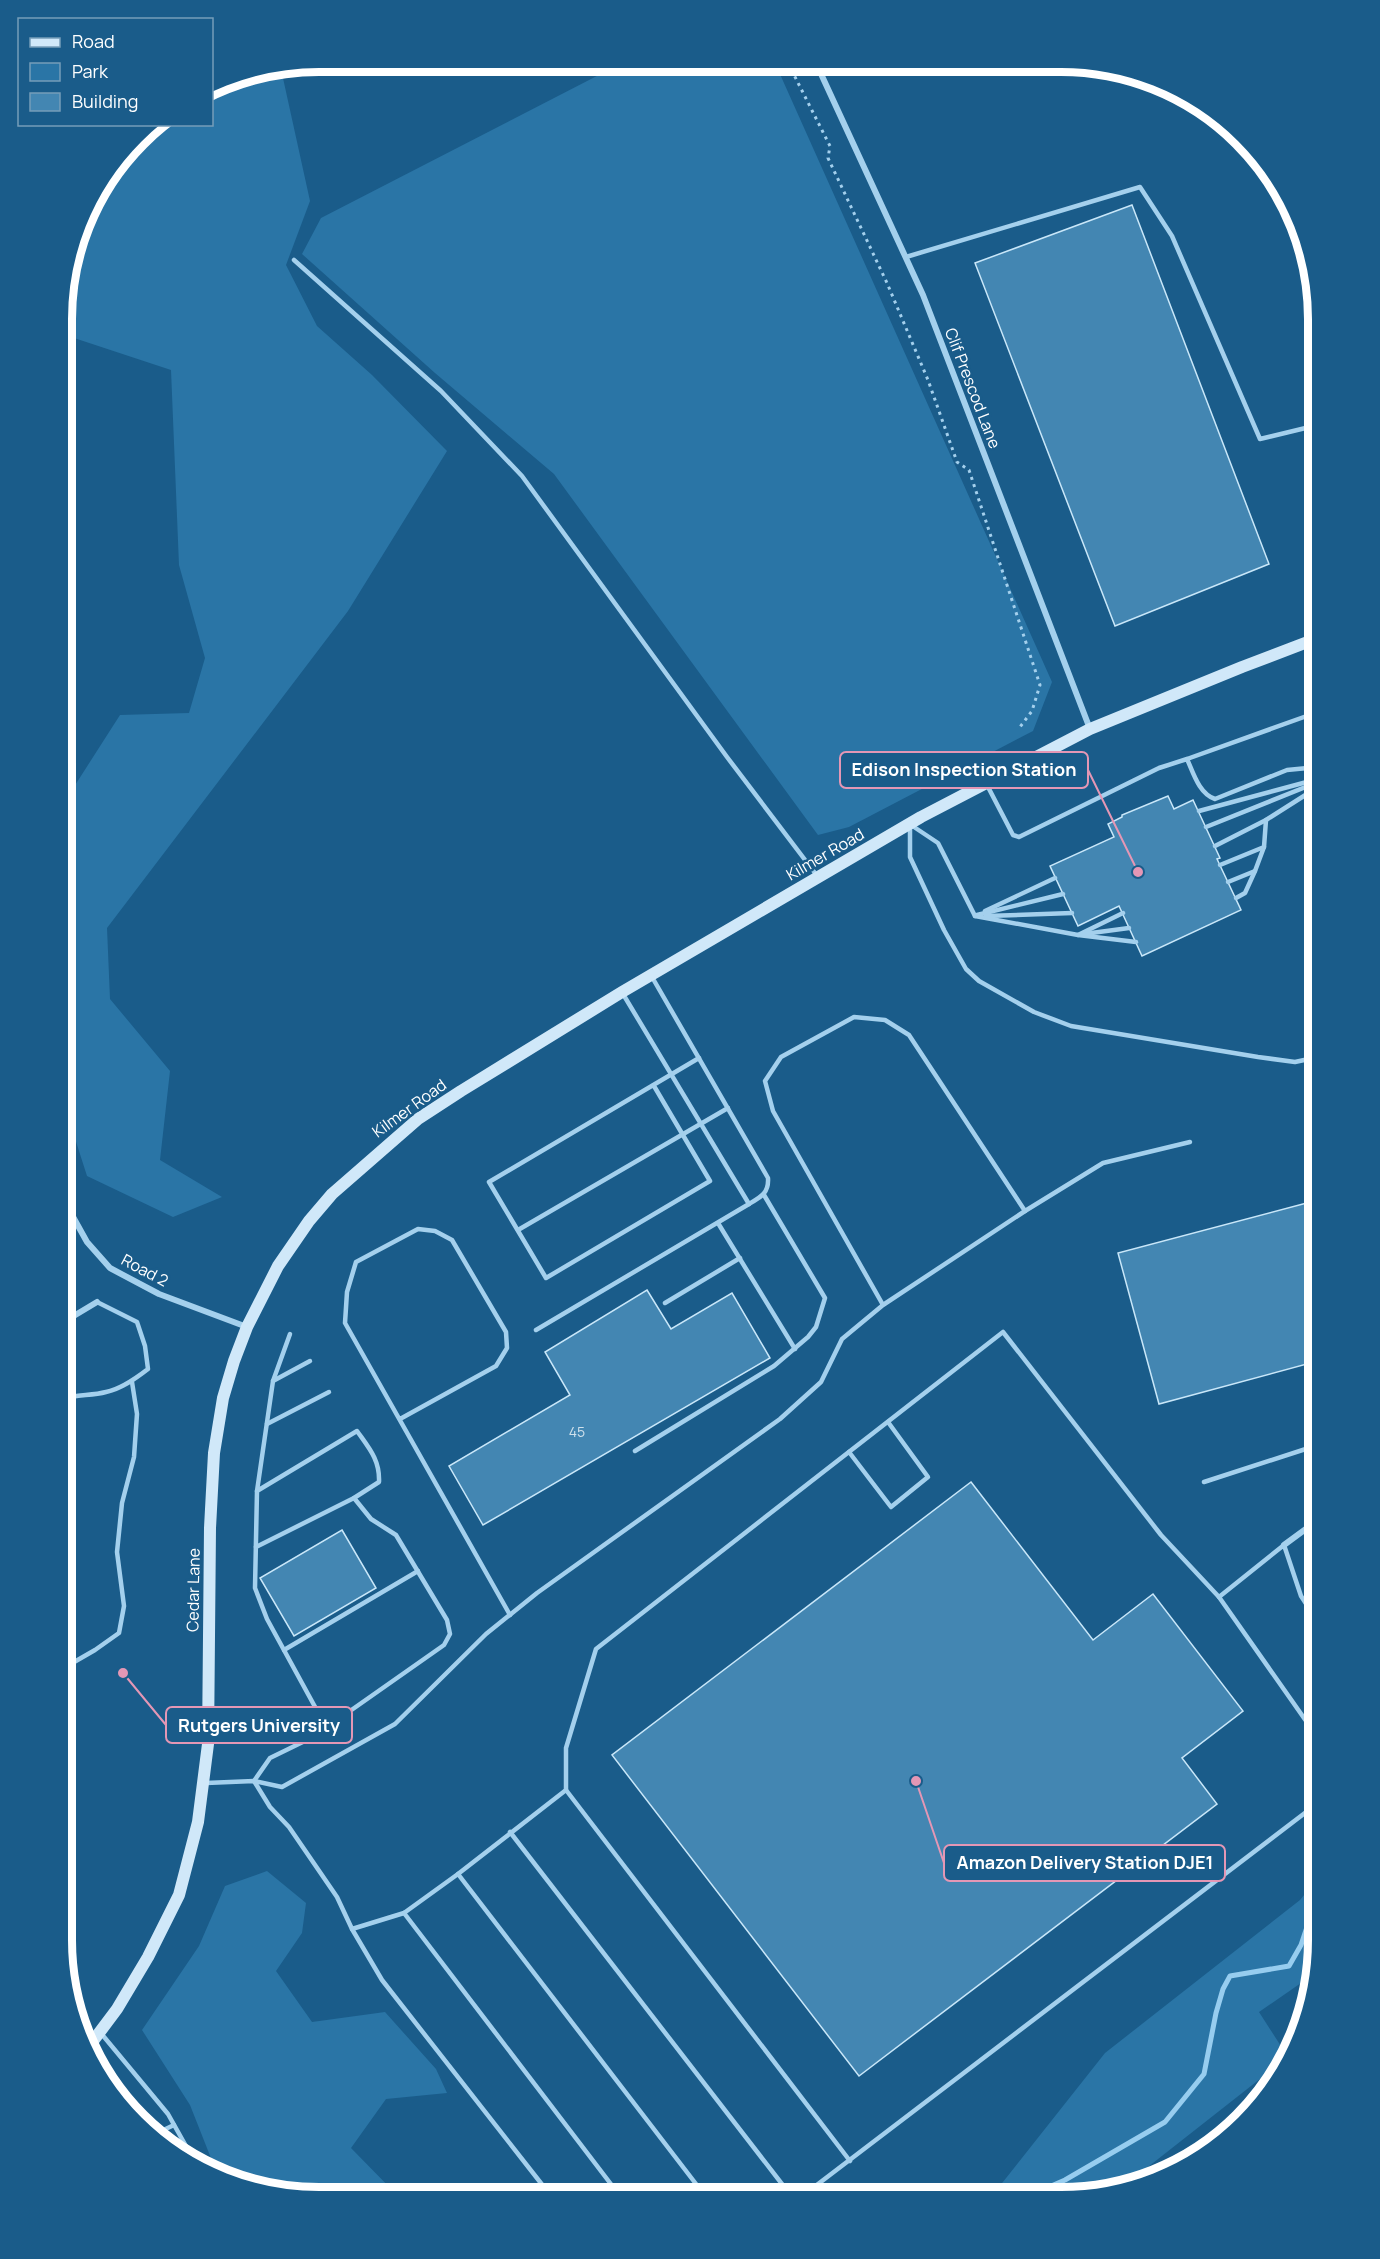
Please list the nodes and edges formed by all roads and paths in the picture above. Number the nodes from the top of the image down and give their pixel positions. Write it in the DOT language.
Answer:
graph roads {
  1 [pos="793,72"];
  2 [pos="820,72"];
  3 [pos="906,257"];
  4 [pos="294,260"];
  5 [pos="1308,427"];
  6 [pos="1308,642"];
  7 [pos="1308,716"];
  8 [pos="1020,728"];
  9 [pos="1090,729"];
  10 [pos="1187,759"];
  11 [pos="1308,768"];
  12 [pos="986,783"];
  13 [pos="1308,783"];
  14 [pos="1308,784"];
  15 [pos="1308,793"];
  16 [pos="1199,811"];
  17 [pos="1266,820"];
  18 [pos="910,824"];
  19 [pos="1206,827"];
  20 [pos="1215,846"];
  21 [pos="1263,847"];
  22 [pos="1220,865"];
  23 [pos="1255,871"];
  24 [pos="818,877"];
  25 [pos="1055,878"];
  26 [pos="1228,882"];
  27 [pos="1063,894"];
  28 [pos="1236,898"];
  29 [pos="1072,913"];
  30 [pos="1122,913"];
  31 [pos="975,916"];
  32 [pos="1129,928"];
  33 [pos="1078,935"];
  34 [pos="1136,942"];
  35 [pos="651,975"];
  36 [pos="622,992"];
  37 [pos="699,1058"];
  38 [pos="1308,1059"];
  39 [pos="672,1074"];
  40 [pos="654,1086"];
  41 [pos="728,1108"];
  42 [pos="700,1125"];
  43 [pos="683,1135"];
  44 [pos="1190,1142"];
  45 [pos="377,1152"];
  46 [pos="764,1195"];
  47 [pos="749,1204"];
  48 [pos="1025,1211"];
  49 [pos="72,1215"];
  50 [pos="718,1223"];
  51 [pos="518,1230"];
  52 [pos="740,1258"];
  53 [pos="97,1302"];
  54 [pos="665,1303"];
  55 [pos="883,1305"];
  56 [pos="72,1317"];
  57 [pos="247,1327"];
  58 [pos="536,1330"];
  59 [pos="290,1334"];
  60 [pos="795,1349"];
  61 [pos="310,1361"];
  62 [pos="273,1381"];
  63 [pos="132,1382"];
  64 [pos="329,1392"];
  65 [pos="72,1396"];
  66 [pos="400,1419"];
  67 [pos="888,1422"];
  68 [pos="267,1424"];
  69 [pos="1308,1448"];
  70 [pos="635,1451"];
  71 [pos="849,1452"];
  72 [pos="1204,1482"];
  73 [pos="257,1491"];
  74 [pos="354,1498"];
  75 [pos="1308,1527"];
  76 [pos="1284,1545"];
  77 [pos="256,1547"];
  78 [pos="418,1571"];
  79 [pos="1219,1597"];
  80 [pos="1308,1607"];
  81 [pos="510,1615"];
  82 [pos="284,1650"];
  83 [pos="72,1663"];
  84 [pos="1308,1724"];
  85 [pos="326,1727"];
  86 [pos="254,1780"];
  87 [pos="203,1783"];
  88 [pos="567,1790"];
  89 [pos="1308,1811"];
  90 [pos="510,1832"];
  91 [pos="458,1874"];
  92 [pos="404,1913"];
  93 [pos="352,1929"];
  94 [pos="100,2032"];
  95 [pos="94,2040"];
  96 [pos="174,2125"];
  97 [pos="162,2131"];
  98 [pos="187,2148"];
  99 [pos="850,2161"];
  100 [pos="544,2187"];
  101 [pos="614,2187"];
  102 [pos="699,2187"];
  103 [pos="784,2187"];
  104 [pos="815,2187"];
  1 -- 8 [label="path"];
  2 -- 3 [label="street, Clif Prescod Lane"];
  3 -- 5 [label="lane"];
  3 -- 9 [label="street, Clif Prescod Lane"];
  4 -- 24 [label="lane"];
  6 -- 9 [label="street, Kilmer Road"];
  7 -- 10 [label="lane"];
  9 -- 12 [label="street, Kilmer Road"];
  10 -- 11 [label="lane"];
  10 -- 12 [label="lane"];
  12 -- 18 [label="street, Kilmer Road"];
  13 -- 16 [label="lane"];
  14 -- 19 [label="lane"];
  15 -- 17 [label="lane"];
  17 -- 20 [label="lane"];
  17 -- 21 [label="lane"];
  18 -- 24 [label="street, Kilmer Road"];
  18 -- 31 [label="lane"];
  18 -- 38 [label="lane"];
  21 -- 22 [label="lane"];
  21 -- 23 [label="lane"];
  23 -- 26 [label="lane"];
  23 -- 28 [label="lane"];
  24 -- 35 [label="street, Kilmer Road"];
  25 -- 31 [label="lane"];
  27 -- 31 [label="lane"];
  29 -- 31 [label="lane"];
  30 -- 33 [label="lane"];
  31 -- 33 [label="lane"];
  32 -- 33 [label="lane"];
  33 -- 34 [label="lane"];
  35 -- 36 [label="street, Kilmer Road"];
  35 -- 37 [label="lane"];
  36 -- 39 [label="lane"];
  36 -- 45 [label="street, Kilmer Road"];
  37 -- 39 [label="lane"];
  37 -- 41 [label="lane"];
  39 -- 40 [label="lane"];
  39 -- 42 [label="lane"];
  40 -- 43 [label="lane"];
  40 -- 51 [label="lane"];
  41 -- 42 [label="lane"];
  41 -- 46 [label="lane"];
  42 -- 43 [label="lane"];
  42 -- 47 [label="lane"];
  43 -- 51 [label="lane"];
  43 -- 51 [label="lane"];
  44 -- 48 [label="lane"];
  45 -- 57 [label="street, Cedar Lane"];
  46 -- 47 [label="lane"];
  46 -- 60 [label="lane"];
  47 -- 50 [label="lane"];
  48 -- 55 [label="lane"];
  48 -- 55 [label="lane"];
  49 -- 57 [label="street, Road 2"];
  50 -- 52 [label="lane"];
  50 -- 58 [label="lane"];
  52 -- 54 [label="lane"];
  52 -- 60 [label="lane"];
  53 -- 56 [label="street"];
  53 -- 63 [label="lane"];
  55 -- 81 [label="lane"];
  57 -- 87 [label="street, Cedar Lane"];
  59 -- 62 [label="lane"];
  60 -- 70 [label="lane"];
  61 -- 62 [label="lane"];
  62 -- 68 [label="lane"];
  63 -- 65 [label="lane"];
  63 -- 83 [label="lane"];
  64 -- 68 [label="lane"];
  66 -- 66 [label="lane"];
  66 -- 81 [label="lane"];
  67 -- 71 [label="lane"];
  67 -- 71 [label="lane"];
  67 -- 79 [label="lane"];
  68 -- 73 [label="lane"];
  69 -- 72 [label="lane"];
  71 -- 88 [label="lane"];
  73 -- 74 [label="lane"];
  73 -- 77 [label="lane"];
  74 -- 77 [label="lane"];
  74 -- 78 [label="lane"];
  75 -- 76 [label="street"];
  76 -- 79 [label="lane"];
  76 -- 80 [label="lane"];
  77 -- 82 [label="lane"];
  78 -- 82 [label="lane"];
  78 -- 85 [label="lane"];
  79 -- 84 [label="lane"];
  81 -- 86 [label="lane"];
  82 -- 85 [label="lane"];
  85 -- 86 [label="lane"];
  86 -- 87 [label="lane"];
  86 -- 93 [label="lane"];
  87 -- 94 [label="street, Cedar Lane"];
  88 -- 90 [label="lane"];
  88 -- 99 [label="lane"];
  89 -- 99 [label="lane"];
  90 -- 91 [label="lane"];
  90 -- 103 [label="lane"];
  91 -- 92 [label="lane"];
  91 -- 102 [label="lane"];
  92 -- 93 [label="lane"];
  92 -- 101 [label="lane"];
  93 -- 100 [label="lane"];
  94 -- 95 [label="street, Cedar Lane"];
  94 -- 96 [label="lane"];
  96 -- 97 [label="lane"];
  96 -- 98 [label="lane"];
  99 -- 104 [label="lane"];
}
